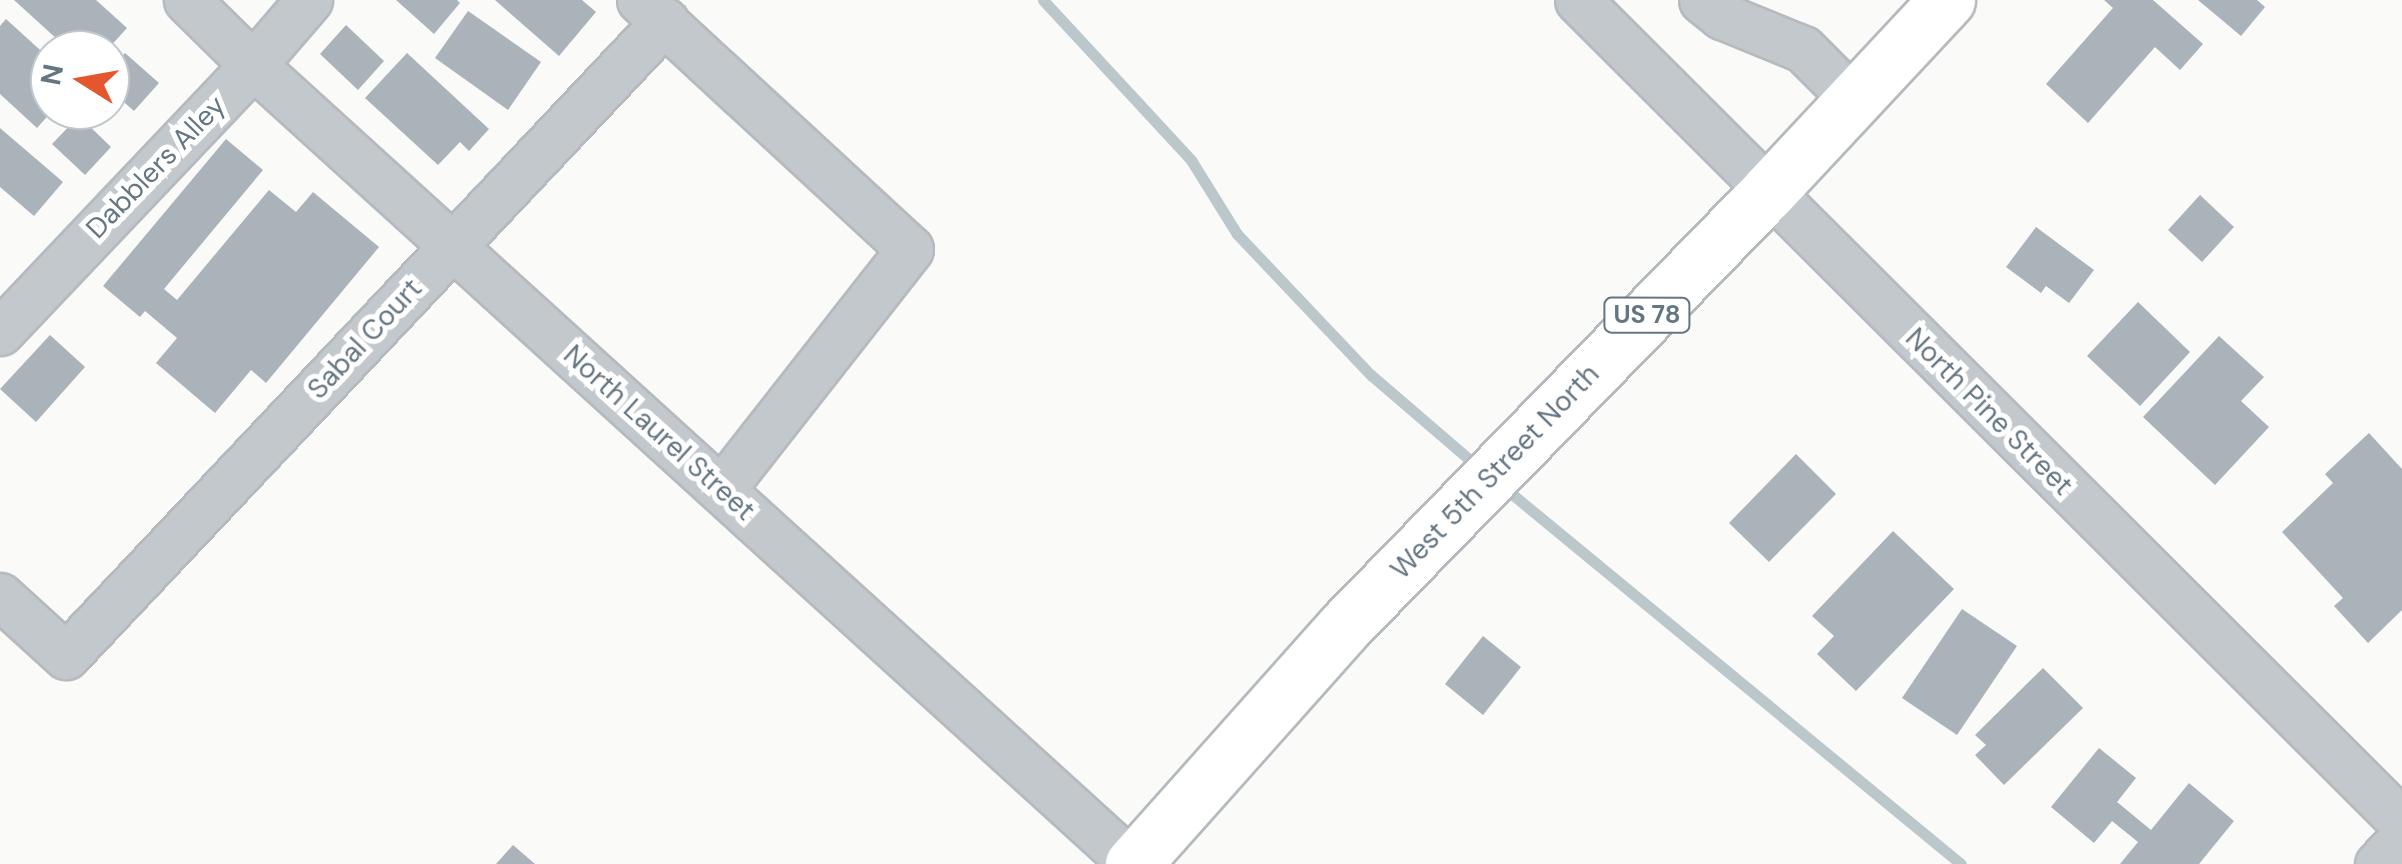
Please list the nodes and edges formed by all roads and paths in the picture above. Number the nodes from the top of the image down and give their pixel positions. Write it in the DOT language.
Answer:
graph roads {
  1 [pos="188,0"];
  2 [pos="309,0"];
  3 [pos="1578,0"];
  4 [pos="1702,0"];
  5 [pos="1947,0"];
  6 [pos="652,11"];
  7 [pos="253,65"];
  8 [pos="1854,100"];
  9 [pos="1767,193"];
  10 [pos="452,246"];
  11 [pos="0,332"];
  12 [pos="721,490"];
  13 [pos="0,596"];
  14 [pos="2402,822"];
  15 [pos="2402,839"];
  16 [pos="1133,864"];
  17 [pos="2378,864"];
  1 -- 7 [label="street, North Laurel Street"];
  2 -- 7 [label="street, Dabblers Alley"];
  3 -- 9 [label="street, North Pine Street"];
  4 -- 8 [label="street"];
  5 -- 8 [label="main road, West 5th Street North / US 78"];
  6 -- 10 [label="street, Sabal Court"];
  6 -- 12 [label="street"];
  7 -- 10 [label="street, North Laurel Street"];
  7 -- 11 [label="street, Dabblers Alley"];
  8 -- 9 [label="main road, West 5th Street North / US 78"];
  9 -- 14 [label="street, North Pine Street"];
  9 -- 16 [label="main road, West 5th Street North / US 78"];
  10 -- 12 [label="street, North Laurel Street"];
  10 -- 13 [label="street, Sabal Court"];
  12 -- 16 [label="street, North Laurel Street"];
  15 -- 17 [label="street"];
}
